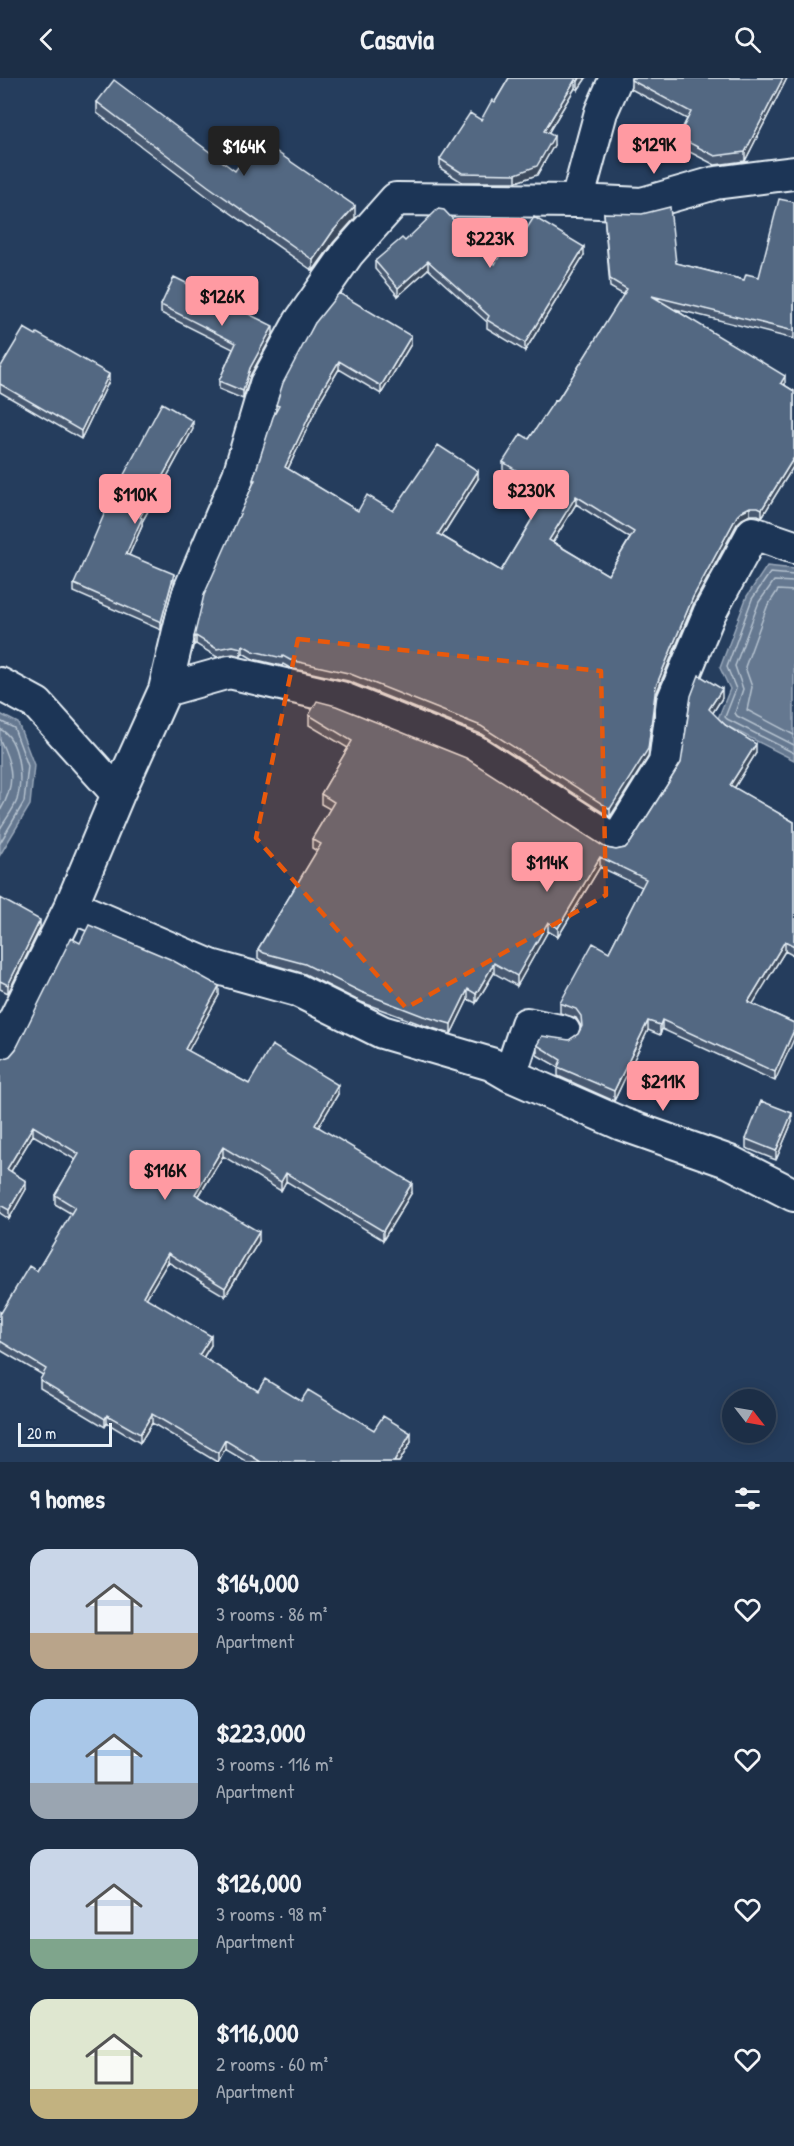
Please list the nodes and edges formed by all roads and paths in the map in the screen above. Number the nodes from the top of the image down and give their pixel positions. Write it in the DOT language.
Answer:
graph roads {
  1 [pos="616,78"];
  2 [pos="794,173"];
  3 [pos="577,201"];
  4 [pos="794,547"];
  5 [pos="0,684"];
  6 [pos="165,690"];
  7 [pos="118,794"];
  8 [pos="71,906"];
  9 [pos="564,1032"];
  10 [pos="0,1050"];
  11 [pos="510,1076"];
  12 [pos="794,1195"];
  1 -- 3 [label="street"];
  2 -- 3 [label="street"];
  3 -- 6 [label="street"];
  4 -- 6 [label="street"];
  5 -- 7 [label="street"];
  6 -- 7 [label="street"];
  7 -- 8 [label="street"];
  8 -- 10 [label="street"];
  8 -- 11 [label="street"];
  9 -- 11 [label="street"];
  11 -- 12 [label="street"];
}
